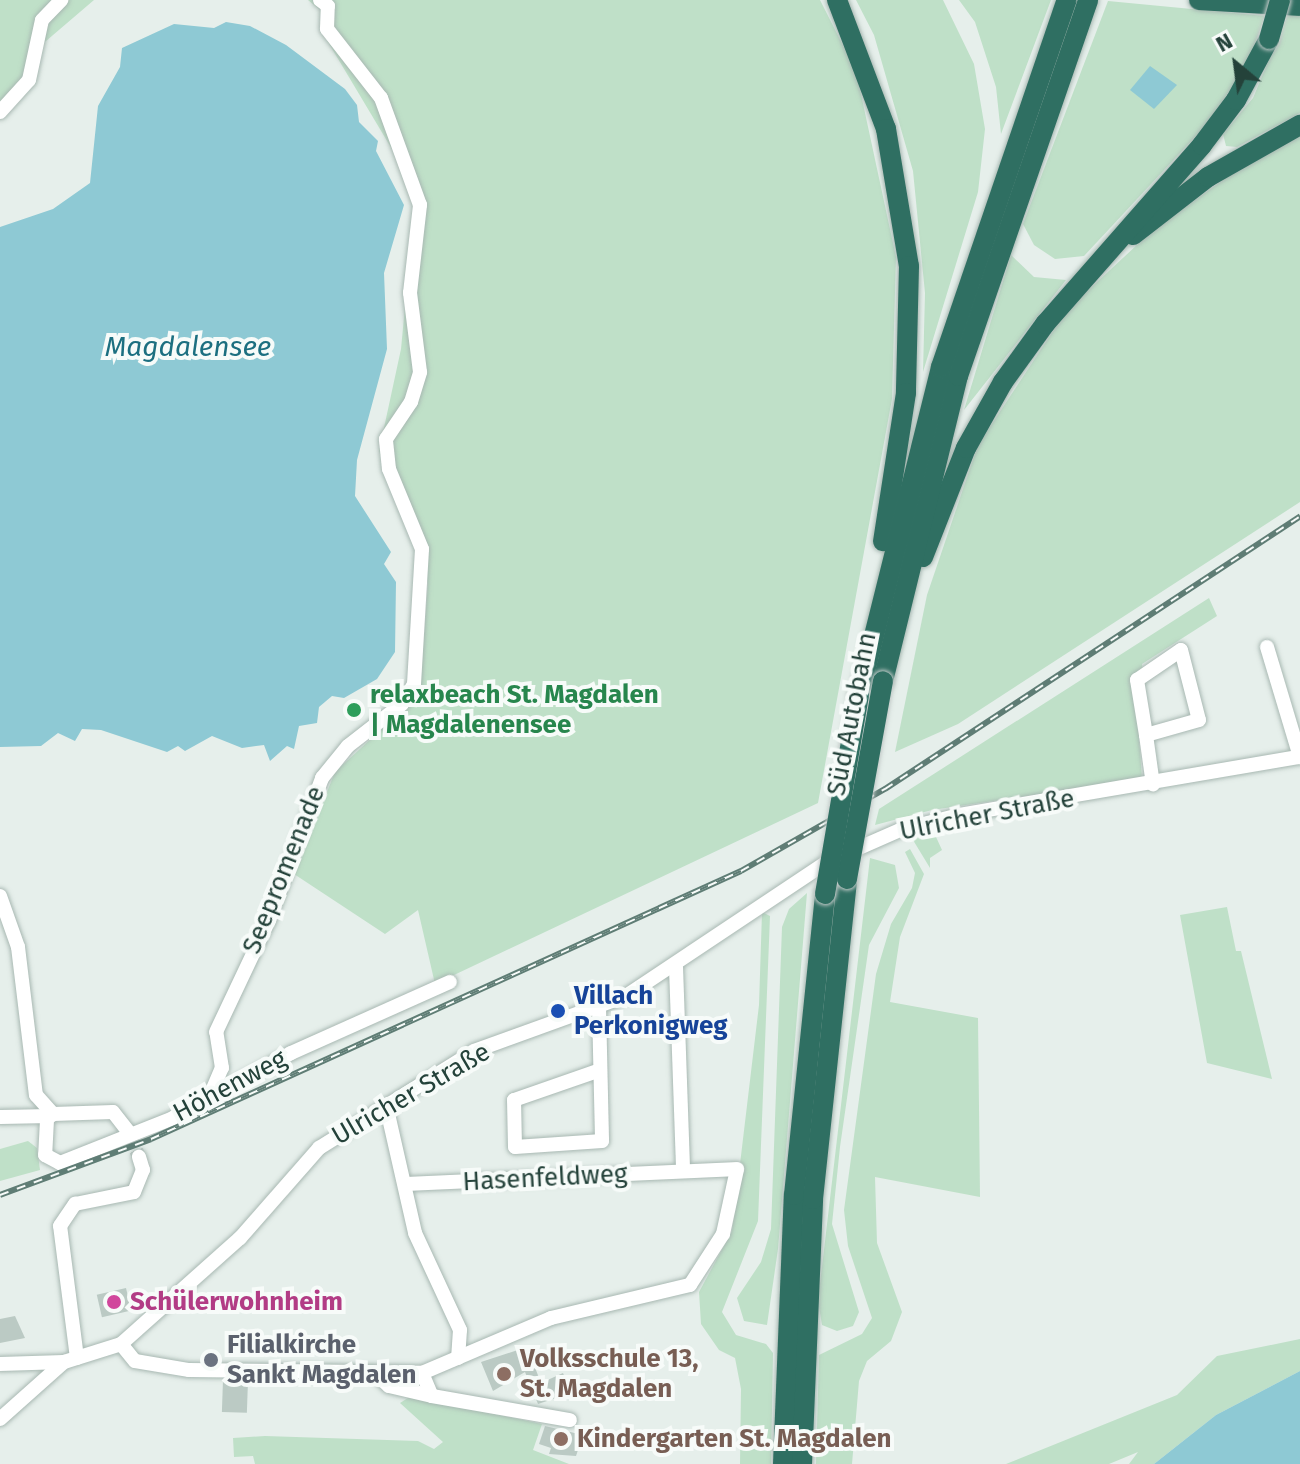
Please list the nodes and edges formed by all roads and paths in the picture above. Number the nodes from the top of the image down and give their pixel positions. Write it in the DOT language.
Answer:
graph roads {
  1 [pos="61,0"];
  2 [pos="320,0"];
  3 [pos="837,0"];
  4 [pos="1199,0"];
  5 [pos="1280,0"];
  6 [pos="1081,1"];
  7 [pos="1300,6"];
  8 [pos="0,112"];
  9 [pos="1300,125"];
  10 [pos="1091,271"];
  11 [pos="901,600"];
  12 [pos="879,608"];
  13 [pos="1267,647"];
  14 [pos="1146,735"];
  15 [pos="1300,757"];
  16 [pos="1153,785"];
  17 [pos="0,896"];
  18 [pos="676,967"];
  19 [pos="450,982"];
  20 [pos="599,1007"];
  21 [pos="600,1070"];
  22 [pos="209,1098"];
  23 [pos="386,1105"];
  24 [pos="0,1117"];
  25 [pos="50,1117"];
  26 [pos="128,1131"];
  27 [pos="139,1157"];
  28 [pos="683,1171"];
  29 [pos="407,1184"];
  30 [pos="121,1344"];
  31 [pos="458,1358"];
  32 [pos="70,1360"];
  33 [pos="0,1364"];
  34 [pos="422,1373"];
  35 [pos="377,1375"];
  36 [pos="432,1396"];
  37 [pos="0,1419"];
  38 [pos="570,1420"];
  39 [pos="783,1464"];
  40 [pos="802,1464"];
  1 -- 8 [label="street"];
  2 -- 22 [label="street, Seepromenade"];
  3 -- 12 [label="highway"];
  4 -- 7 [label="highway"];
  5 -- 10 [label="highway, bridge"];
  6 -- 11 [label="highway, Süd Autobahn"];
  6 -- 12 [label="highway, Süd Autobahn"];
  9 -- 10 [label="highway"];
  10 -- 11 [label="highway"];
  11 -- 40 [label="highway, Süd Autobahn, bridge"];
  12 -- 39 [label="highway, Süd Autobahn, bridge"];
  13 -- 15 [label="street"];
  14 -- 14 [label="street"];
  14 -- 16 [label="street"];
  15 -- 16 [label="street, Ulricher Straße"];
  16 -- 18 [label="street, Ulricher Straße"];
  17 -- 25 [label="street"];
  18 -- 20 [label="street, Ulricher Straße"];
  18 -- 28 [label="street"];
  19 -- 22 [label="street, Höhenweg"];
  20 -- 21 [label="street"];
  20 -- 23 [label="street, Ulricher Straße"];
  21 -- 21 [label="street"];
  22 -- 25 [label="street, Höhenweg"];
  23 -- 29 [label="street"];
  23 -- 30 [label="street, Ulricher Straße"];
  24 -- 25 [label="street"];
  25 -- 26 [label="street"];
  27 -- 32 [label="street"];
  28 -- 29 [label="street, Hasenfeldweg"];
  28 -- 31 [label="street, Hasenfeldweg"];
  29 -- 31 [label="street"];
  30 -- 32 [label="street, Ulricher Straße"];
  30 -- 35 [label="street"];
  31 -- 34 [label="street"];
  32 -- 33 [label="street"];
  32 -- 37 [label="street"];
  34 -- 35 [label="street"];
  34 -- 36 [label="street"];
  35 -- 36 [label="street"];
  36 -- 38 [label="street"];
}
